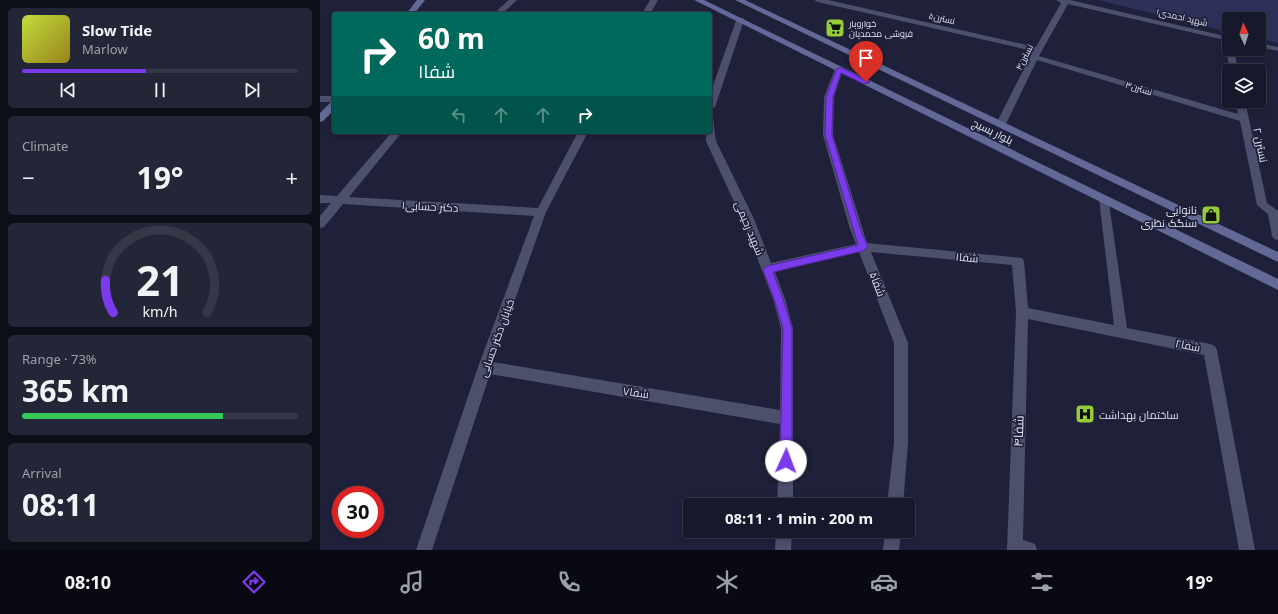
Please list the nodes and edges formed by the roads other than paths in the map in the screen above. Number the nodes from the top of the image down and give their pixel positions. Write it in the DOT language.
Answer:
graph roads {
  1 [pos="422,0"];
  2 [pos="512,0"];
  3 [pos="654,0"];
  4 [pos="698,0"];
  5 [pos="739,0"];
  6 [pos="818,0"];
  7 [pos="1060,0"];
  8 [pos="1066,0"];
  9 [pos="412,12"];
  10 [pos="499,12"];
  11 [pos="647,12"];
  12 [pos="740,20"];
  13 [pos="1222,38"];
  14 [pos="1266,46"];
  15 [pos="1278,49"];
  16 [pos="1037,54"];
  17 [pos="839,69"];
  18 [pos="320,98"];
  19 [pos="332,99"];
  20 [pos="712,101"];
  21 [pos="332,106"];
  22 [pos="1241,108"];
  23 [pos="320,119"];
  24 [pos="1243,119"];
  25 [pos="1001,124"];
  26 [pos="395,134"];
  27 [pos="582,134"];
  28 [pos="711,134"];
  29 [pos="320,199"];
  30 [pos="1104,199"];
  31 [pos="340,200"];
  32 [pos="541,212"];
  33 [pos="320,224"];
  34 [pos="1278,236"];
  35 [pos="863,247"];
  36 [pos="1278,257"];
  37 [pos="767,270"];
  38 [pos="1278,284"];
  39 [pos="1022,312"];
  40 [pos="1121,332"];
  41 [pos="485,367"];
  42 [pos="787,418"];
  43 [pos="785,498"];
  44 [pos="896,498"];
  45 [pos="784,538"];
  46 [pos="892,538"];
  47 [pos="1020,549"];
  48 [pos="424,550"];
  49 [pos="783,550"];
  50 [pos="891,550"];
  51 [pos="1247,550"];
  1 -- 9 [label="main road"];
  2 -- 10 [label="street"];
  3 -- 11 [label="street"];
  4 -- 12 [label="main road, بلوار بسیج"];
  5 -- 25 [label="main road, بلوار بسیج"];
  6 -- 16 [label="street, نسترن۵"];
  7 -- 8 [label="street, شهید احمدی۱"];
  8 -- 13 [label="street, شهید احمدی۱"];
  8 -- 16 [label="street, نسترن۴"];
  12 -- 17 [label="main road, بلوار بسیج"];
  12 -- 20 [label="street"];
  14 -- 15 [label="street"];
  16 -- 24 [label="street, نسترن۳"];
  16 -- 25 [label="street, نسترن۴"];
  17 -- 30 [label="main road, بلوار بسیج"];
  17 -- 35 [label="street, شفا۵"];
  18 -- 19 [label="street"];
  21 -- 23 [label="main road"];
  22 -- 24 [label="street, نسترن ۲"];
  24 -- 34 [label="street, نسترن ۲"];
  25 -- 36 [label="main road, بلوار بسیج"];
  26 -- 31 [label="street"];
  27 -- 32 [label="street, خیابان دکتر حسابی"];
  28 -- 37 [label="street, شهید رحیمی"];
  29 -- 31 [label="street, دکتر حسابی۱"];
  30 -- 38 [label="main road, بلوار بسیج"];
  30 -- 40 [label="street"];
  31 -- 32 [label="street, دکتر حسابی۱"];
  31 -- 33 [label="street"];
  32 -- 41 [label="street, خیابان دکتر حسابی"];
  35 -- 37 [label="street, شفا۱"];
  35 -- 39 [label="street, شفا۱"];
  35 -- 44 [label="street, شفا۵"];
  37 -- 42 [label="street, شهید رحیمی"];
  39 -- 40 [label="street"];
  39 -- 47 [label="street, شفا۴"];
  40 -- 51 [label="street, شفا۲"];
  41 -- 42 [label="street, شفا۷"];
  41 -- 48 [label="street, خیابان دکتر حسابی"];
  42 -- 43 [label="street, شهید رحیمی"];
  45 -- 49 [label="street"];
  46 -- 50 [label="street"];
}
